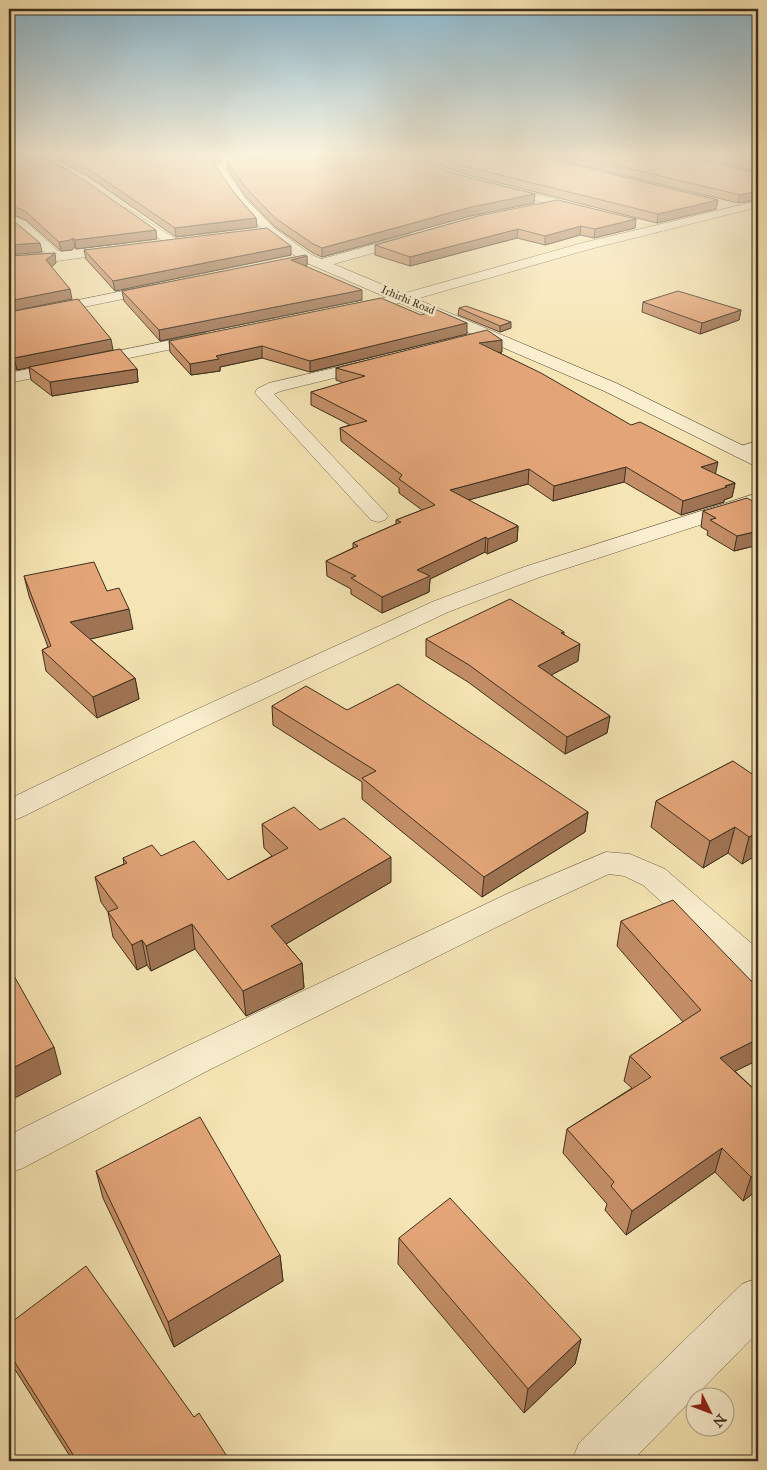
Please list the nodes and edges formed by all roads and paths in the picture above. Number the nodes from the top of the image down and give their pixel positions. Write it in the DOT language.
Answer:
graph roads {
  1 [pos="16,222"];
  2 [pos="145,222"];
  3 [pos="261,222"];
  4 [pos="630,222"];
  5 [pos="685,222"];
  6 [pos="656,229"];
  7 [pos="270,231"];
  8 [pos="250,233"];
  9 [pos="420,236"];
  10 [pos="156,244"];
  11 [pos="130,247"];
  12 [pos="58,257"];
  13 [pos="9,261"];
  14 [pos="313,261"];
  15 [pos="288,262"];
  16 [pos="175,285"];
  17 [pos="404,298"];
  18 [pos="336,312"];
  19 [pos="9,318"];
  20 [pos="220,335"];
  21 [pos="491,335"];
  22 [pos="463,342"];
  23 [pos="388,360"];
  24 [pos="9,378"];
  25 [pos="750,450"];
  26 [pos="758,460"];
  27 [pos="758,499"];
  28 [pos="378,516"];
  29 [pos="9,811"];
  30 [pos="758,969"];
  31 [pos="9,1155"];
  32 [pos="758,1300"];
  33 [pos="597,1461"];
  1 -- 12 [label="street"];
  2 -- 10 [label="street"];
  3 -- 7 [label="street, Irhirhi Road"];
  4 -- 6 [label="street"];
  5 -- 6 [label="street"];
  6 -- 17 [label="street"];
  7 -- 8 [label="street"];
  7 -- 14 [label="street, Irhirhi Road"];
  9 -- 14 [label="street"];
  11 -- 12 [label="street"];
  12 -- 13 [label="street"];
  14 -- 15 [label="street"];
  14 -- 17 [label="street, Irhirhi Road"];
  16 -- 19 [label="street"];
  17 -- 18 [label="street"];
  17 -- 21 [label="street, Irhirhi Road"];
  20 -- 24 [label="street"];
  21 -- 22 [label="street"];
  21 -- 25 [label="street, Irhirhi Road"];
  23 -- 28 [label="street"];
  25 -- 26 [label="street, Irhirhi Road"];
  27 -- 29 [label="street"];
  30 -- 31 [label="street"];
  32 -- 33 [label="street"];
}
